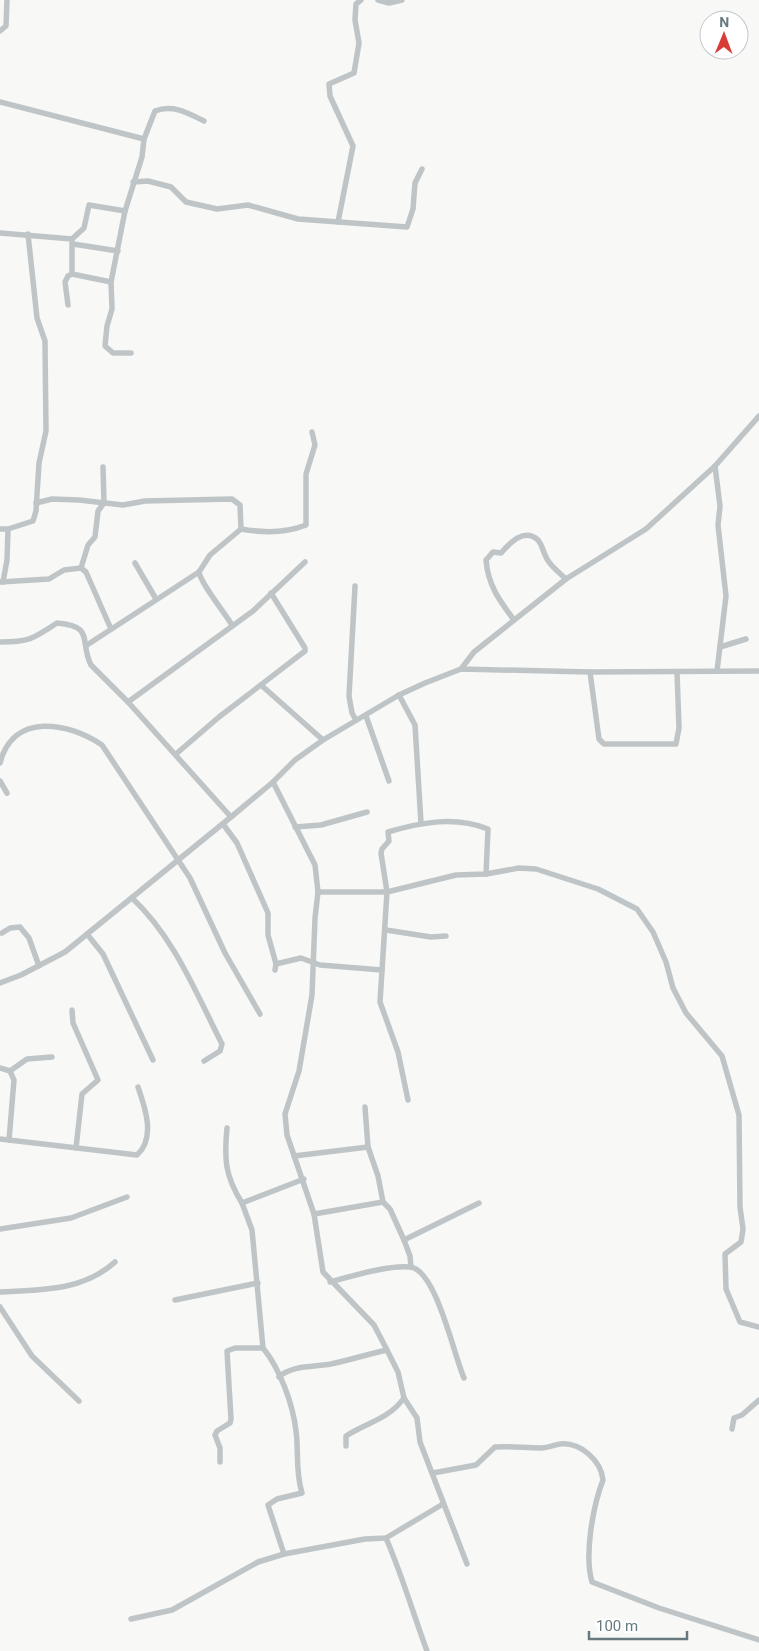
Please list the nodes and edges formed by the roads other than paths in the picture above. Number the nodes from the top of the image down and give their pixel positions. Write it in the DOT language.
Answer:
graph roads {
  1 [pos="7,0"];
  2 [pos="360,0"];
  3 [pos="378,0"];
  4 [pos="402,0"];
  5 [pos="0,31"];
  6 [pos="0,102"];
  7 [pos="204,121"];
  8 [pos="144,139"];
  9 [pos="422,170"];
  10 [pos="133,182"];
  11 [pos="125,211"];
  12 [pos="338,222"];
  13 [pos="0,233"];
  14 [pos="28,234"];
  15 [pos="72,242"];
  16 [pos="118,251"];
  17 [pos="72,274"];
  18 [pos="111,282"];
  19 [pos="68,305"];
  20 [pos="132,353"];
  21 [pos="759,417"];
  22 [pos="312,432"];
  23 [pos="715,466"];
  24 [pos="103,467"];
  25 [pos="104,502"];
  26 [pos="36,503"];
  27 [pos="8,529"];
  28 [pos="0,530"];
  29 [pos="241,530"];
  30 [pos="305,562"];
  31 [pos="135,563"];
  32 [pos="81,568"];
  33 [pos="199,572"];
  34 [pos="566,579"];
  35 [pos="1,582"];
  36 [pos="354,586"];
  37 [pos="271,592"];
  38 [pos="156,599"];
  39 [pos="514,620"];
  40 [pos="232,624"];
  41 [pos="111,629"];
  42 [pos="746,639"];
  43 [pos="0,642"];
  44 [pos="87,645"];
  45 [pos="720,646"];
  46 [pos="461,669"];
  47 [pos="717,671"];
  48 [pos="759,671"];
  49 [pos="590,672"];
  50 [pos="677,672"];
  51 [pos="261,685"];
  52 [pos="399,695"];
  53 [pos="128,702"];
  54 [pos="366,716"];
  55 [pos="356,720"];
  56 [pos="323,740"];
  57 [pos="176,754"];
  58 [pos="0,763"];
  59 [pos="0,781"];
  60 [pos="389,781"];
  61 [pos="273,782"];
  62 [pos="7,793"];
  63 [pos="367,812"];
  64 [pos="231,817"];
  65 [pos="223,824"];
  66 [pos="421,824"];
  67 [pos="295,827"];
  68 [pos="177,862"];
  69 [pos="486,874"];
  70 [pos="318,892"];
  71 [pos="387,892"];
  72 [pos="132,898"];
  73 [pos="386,930"];
  74 [pos="2,933"];
  75 [pos="87,934"];
  76 [pos="446,936"];
  77 [pos="312,962"];
  78 [pos="39,966"];
  79 [pos="382,970"];
  80 [pos="0,983"];
  81 [pos="72,1010"];
  82 [pos="260,1014"];
  83 [pos="52,1057"];
  84 [pos="152,1060"];
  85 [pos="204,1061"];
  86 [pos="0,1068"];
  87 [pos="10,1071"];
  88 [pos="138,1087"];
  89 [pos="408,1100"];
  90 [pos="364,1107"];
  91 [pos="227,1128"];
  92 [pos="0,1139"];
  93 [pos="10,1140"];
  94 [pos="368,1147"];
  95 [pos="76,1148"];
  96 [pos="294,1156"];
  97 [pos="304,1179"];
  98 [pos="127,1197"];
  99 [pos="383,1202"];
  100 [pos="242,1203"];
  101 [pos="479,1203"];
  102 [pos="314,1214"];
  103 [pos="0,1229"];
  104 [pos="404,1240"];
  105 [pos="115,1262"];
  106 [pos="411,1267"];
  107 [pos="330,1282"];
  108 [pos="258,1283"];
  109 [pos="0,1292"];
  110 [pos="175,1300"];
  111 [pos="0,1307"];
  112 [pos="759,1327"];
  113 [pos="263,1348"];
  114 [pos="387,1350"];
  115 [pos="279,1377"];
  116 [pos="464,1378"];
  117 [pos="404,1398"];
  118 [pos="759,1400"];
  119 [pos="79,1401"];
  120 [pos="732,1429"];
  121 [pos="346,1446"];
  122 [pos="220,1462"];
  123 [pos="433,1473"];
  124 [pos="443,1504"];
  125 [pos="386,1538"];
  126 [pos="284,1554"];
  127 [pos="467,1564"];
  128 [pos="131,1619"];
  129 [pos="759,1640"];
  130 [pos="427,1651"];
  1 -- 5 [label="street"];
  2 -- 12 [label="street"];
  3 -- 4 [label="street"];
  6 -- 8 [label="street"];
  7 -- 8 [label="street"];
  8 -- 10 [label="street"];
  9 -- 12 [label="street"];
  10 -- 11 [label="street"];
  10 -- 12 [label="street"];
  11 -- 15 [label="street"];
  11 -- 16 [label="street"];
  13 -- 14 [label="street"];
  14 -- 15 [label="street"];
  14 -- 26 [label="street"];
  15 -- 16 [label="street"];
  15 -- 17 [label="street"];
  16 -- 18 [label="street"];
  17 -- 18 [label="street"];
  17 -- 19 [label="street"];
  18 -- 20 [label="street"];
  21 -- 23 [label="street"];
  22 -- 29 [label="street"];
  23 -- 34 [label="street"];
  23 -- 45 [label="street"];
  24 -- 25 [label="street"];
  25 -- 26 [label="street"];
  25 -- 29 [label="street"];
  25 -- 32 [label="street"];
  26 -- 27 [label="street"];
  27 -- 28 [label="street"];
  27 -- 35 [label="street"];
  29 -- 33 [label="street"];
  30 -- 37 [label="street"];
  31 -- 38 [label="street"];
  32 -- 35 [label="street"];
  32 -- 41 [label="street"];
  33 -- 38 [label="street"];
  33 -- 40 [label="street"];
  34 -- 39 [label="street"];
  34 -- 39 [label="street"];
  36 -- 55 [label="street"];
  37 -- 40 [label="street"];
  37 -- 51 [label="street"];
  38 -- 41 [label="street"];
  39 -- 46 [label="street"];
  40 -- 53 [label="street"];
  41 -- 44 [label="street"];
  42 -- 45 [label="street"];
  43 -- 44 [label="street"];
  44 -- 53 [label="street"];
  45 -- 47 [label="street"];
  46 -- 49 [label="street"];
  46 -- 52 [label="street"];
  47 -- 48 [label="street"];
  47 -- 50 [label="street"];
  49 -- 50 [label="street"];
  49 -- 50 [label="street"];
  51 -- 56 [label="street"];
  51 -- 57 [label="street"];
  52 -- 54 [label="street"];
  52 -- 66 [label="street"];
  53 -- 57 [label="street"];
  54 -- 55 [label="street"];
  54 -- 60 [label="street"];
  55 -- 56 [label="street"];
  56 -- 61 [label="street"];
  57 -- 64 [label="street"];
  58 -- 68 [label="street"];
  59 -- 62 [label="street"];
  61 -- 64 [label="street"];
  61 -- 67 [label="street"];
  63 -- 67 [label="street"];
  64 -- 65 [label="street"];
  65 -- 68 [label="street"];
  65 -- 77 [label="street"];
  66 -- 69 [label="street"];
  66 -- 71 [label="street"];
  67 -- 70 [label="street"];
  68 -- 72 [label="street"];
  68 -- 82 [label="street"];
  69 -- 71 [label="street"];
  69 -- 112 [label="street"];
  70 -- 71 [label="street"];
  70 -- 77 [label="street"];
  71 -- 73 [label="street"];
  72 -- 75 [label="street"];
  72 -- 85 [label="street"];
  73 -- 76 [label="street"];
  73 -- 79 [label="street"];
  74 -- 78 [label="street"];
  75 -- 78 [label="street"];
  75 -- 84 [label="street"];
  77 -- 79 [label="street"];
  77 -- 96 [label="street"];
  78 -- 80 [label="street"];
  79 -- 89 [label="street"];
  81 -- 95 [label="street"];
  83 -- 87 [label="street"];
  86 -- 87 [label="street"];
  87 -- 93 [label="street"];
  88 -- 95 [label="street"];
  90 -- 94 [label="street"];
  91 -- 100 [label="street"];
  92 -- 93 [label="street"];
  93 -- 95 [label="street"];
  94 -- 96 [label="street"];
  94 -- 99 [label="street"];
  96 -- 97 [label="street"];
  97 -- 100 [label="street"];
  97 -- 102 [label="street"];
  98 -- 103 [label="street"];
  99 -- 102 [label="street"];
  99 -- 104 [label="street"];
  100 -- 108 [label="street"];
  101 -- 104 [label="street"];
  102 -- 107 [label="street"];
  104 -- 106 [label="street"];
  105 -- 109 [label="street"];
  106 -- 107 [label="street"];
  106 -- 116 [label="street"];
  107 -- 114 [label="street"];
  108 -- 110 [label="street"];
  108 -- 113 [label="street"];
  111 -- 119 [label="street"];
  113 -- 115 [label="street"];
  113 -- 122 [label="street"];
  114 -- 115 [label="street"];
  114 -- 117 [label="street"];
  115 -- 126 [label="street"];
  117 -- 121 [label="street"];
  117 -- 123 [label="street"];
  118 -- 120 [label="street"];
  123 -- 124 [label="street"];
  123 -- 129 [label="street"];
  124 -- 125 [label="street"];
  124 -- 127 [label="street"];
  125 -- 126 [label="street"];
  125 -- 130 [label="street"];
  126 -- 128 [label="street"];
}
